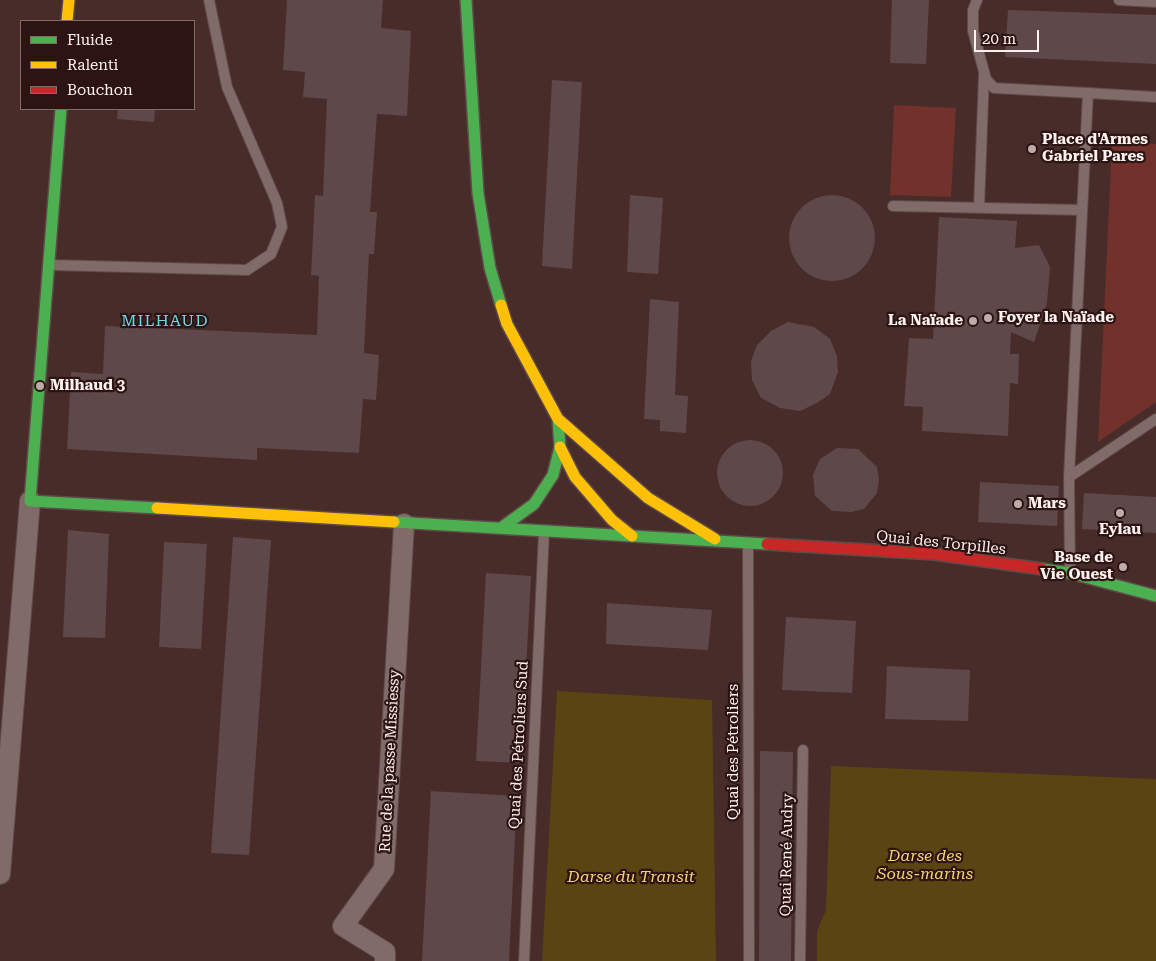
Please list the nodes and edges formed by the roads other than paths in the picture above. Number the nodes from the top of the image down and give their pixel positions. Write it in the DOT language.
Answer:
graph roads {
  1 [pos="69,0"];
  2 [pos="209,0"];
  3 [pos="466,0"];
  4 [pos="977,0"];
  5 [pos="1119,0"];
  6 [pos="1156,2"];
  7 [pos="67,20"];
  8 [pos="984,73"];
  9 [pos="1088,93"];
  10 [pos="1156,97"];
  11 [pos="61,110"];
  12 [pos="893,206"];
  13 [pos="979,208"];
  14 [pos="1082,210"];
  15 [pos="49,265"];
  16 [pos="558,419"];
  17 [pos="1156,419"];
  18 [pos="560,447"];
  19 [pos="1070,477"];
  20 [pos="30,501"];
  21 [pos="404,524"];
  22 [pos="501,528"];
  23 [pos="544,531"];
  24 [pos="632,536"];
  25 [pos="719,541"];
  26 [pos="748,543"];
  27 [pos="1070,573"];
  28 [pos="1156,596"];
  29 [pos="803,750"];
  30 [pos="0,874"];
  31 [pos="385,961"];
  32 [pos="524,961"];
  33 [pos="749,961"];
  34 [pos="800,961"];
  1 -- 7 [label="street"];
  2 -- 15 [label="lane"];
  3 -- 16 [label="street"];
  4 -- 8 [label="lane"];
  5 -- 6 [label="lane"];
  8 -- 9 [label="lane"];
  8 -- 13 [label="lane"];
  9 -- 10 [label="lane"];
  9 -- 14 [label="lane"];
  11 -- 15 [label="street"];
  12 -- 13 [label="lane"];
  13 -- 14 [label="lane"];
  14 -- 19 [label="lane"];
  15 -- 20 [label="street"];
  16 -- 18 [label="street"];
  16 -- 25 [label="street"];
  17 -- 19 [label="lane"];
  18 -- 22 [label="street"];
  18 -- 24 [label="street"];
  19 -- 27 [label="lane"];
  20 -- 21 [label="street, Quai des Torpilles"];
  20 -- 30 [label="street"];
  21 -- 22 [label="street, Quai des Torpilles"];
  21 -- 31 [label="street, Rue de la passe Missiessy"];
  22 -- 23 [label="street, Quai des Torpilles"];
  23 -- 24 [label="street, Quai des Torpilles"];
  23 -- 32 [label="lane, Quai des Pétroliers Sud"];
  24 -- 25 [label="street, Quai des Torpilles"];
  25 -- 26 [label="street, Quai des Torpilles"];
  26 -- 27 [label="street, Quai des Torpilles"];
  26 -- 33 [label="lane, Quai des Pétroliers"];
  27 -- 28 [label="street, Quai des Torpilles"];
  29 -- 34 [label="lane, Quai René Audry"];
}
